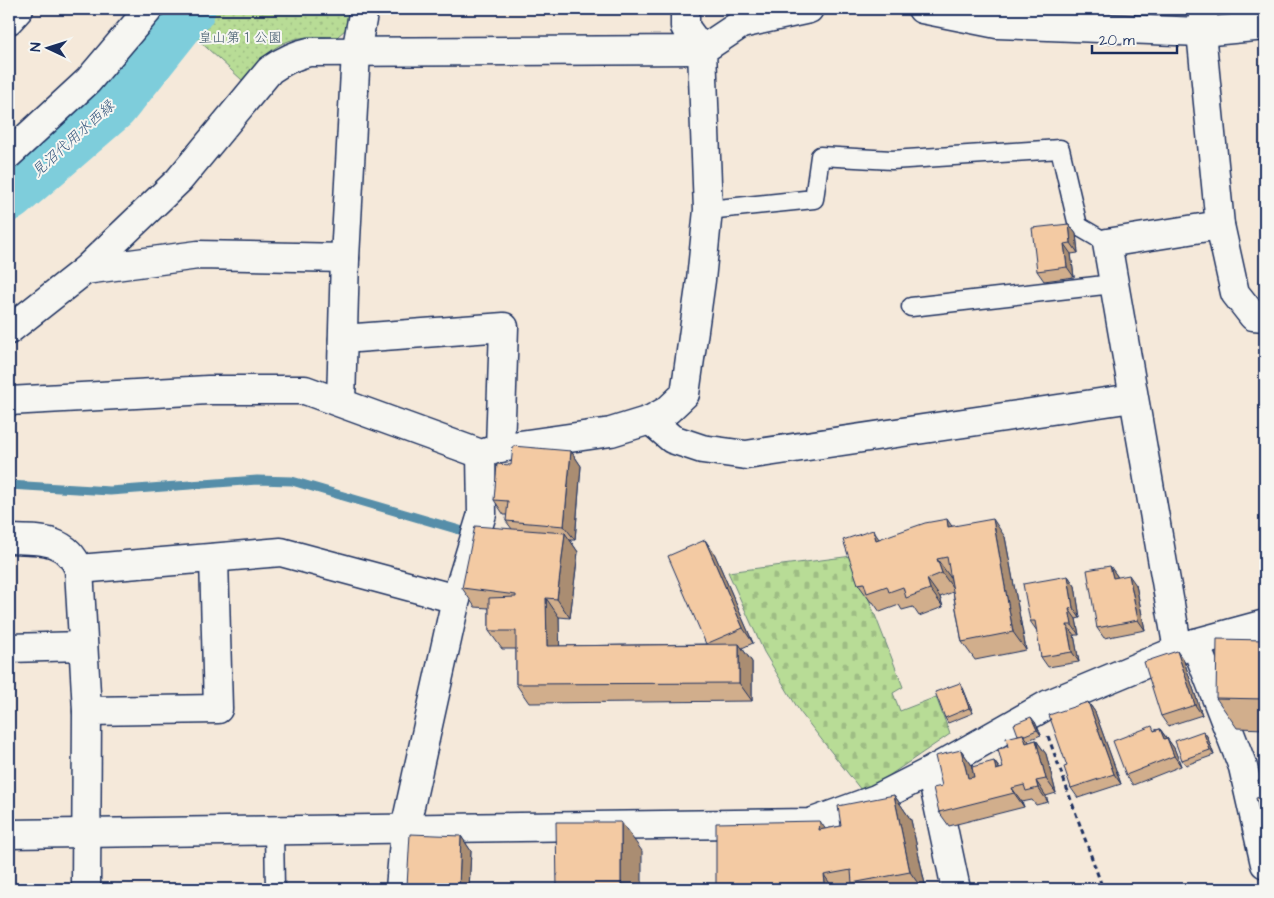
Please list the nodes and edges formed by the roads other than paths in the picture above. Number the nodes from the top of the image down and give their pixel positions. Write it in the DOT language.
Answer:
graph roads {
  1 [pos="19,9"];
  2 [pos="149,9"];
  3 [pos="364,9"];
  4 [pos="685,9"];
  5 [pos="809,9"];
  6 [pos="922,9"];
  7 [pos="9,20"];
  8 [pos="1202,20"];
  9 [pos="1265,26"];
  10 [pos="702,50"];
  11 [pos="356,52"];
  12 [pos="9,154"];
  13 [pos="708,210"];
  14 [pos="1220,226"];
  15 [pos="1106,243"];
  16 [pos="345,258"];
  17 [pos="85,270"];
  18 [pos="1113,284"];
  19 [pos="911,307"];
  20 [pos="1265,317"];
  21 [pos="9,330"];
  22 [pos="343,338"];
  23 [pos="1134,398"];
  24 [pos="9,401"];
  25 [pos="341,402"];
  26 [pos="650,420"];
  27 [pos="491,451"];
  28 [pos="9,538"];
  29 [pos="214,558"];
  30 [pos="79,568"];
  31 [pos="456,599"];
  32 [pos="1265,624"];
  33 [pos="83,646"];
  34 [pos="1186,647"];
  35 [pos="9,648"];
  36 [pos="87,711"];
  37 [pos="1254,767"];
  38 [pos="931,772"];
  39 [pos="404,829"];
  40 [pos="274,831"];
  41 [pos="86,833"];
  42 [pos="9,834"];
  43 [pos="1265,864"];
  44 [pos="86,889"];
  45 [pos="275,889"];
  46 [pos="400,889"];
  47 [pos="956,889"];
  1 -- 7 [label="street"];
  2 -- 12 [label="street"];
  3 -- 11 [label="street"];
  4 -- 10 [label="street"];
  5 -- 10 [label="street"];
  6 -- 8 [label="street"];
  8 -- 9 [label="street"];
  8 -- 14 [label="street"];
  10 -- 11 [label="street"];
  10 -- 13 [label="street"];
  11 -- 16 [label="street"];
  11 -- 17 [label="street"];
  13 -- 15 [label="lane"];
  13 -- 26 [label="street"];
  14 -- 15 [label="street"];
  14 -- 20 [label="street"];
  15 -- 18 [label="street"];
  16 -- 17 [label="street"];
  16 -- 22 [label="street"];
  17 -- 21 [label="street"];
  18 -- 19 [label="lane"];
  18 -- 23 [label="street"];
  22 -- 25 [label="street"];
  22 -- 27 [label="street"];
  23 -- 26 [label="street"];
  23 -- 34 [label="street"];
  24 -- 25 [label="street"];
  25 -- 27 [label="street"];
  26 -- 27 [label="street"];
  27 -- 31 [label="street"];
  28 -- 30 [label="street"];
  29 -- 30 [label="street"];
  29 -- 31 [label="street"];
  29 -- 36 [label="street"];
  30 -- 33 [label="street"];
  31 -- 39 [label="street"];
  32 -- 34 [label="street"];
  33 -- 35 [label="street"];
  33 -- 36 [label="street"];
  34 -- 37 [label="street"];
  34 -- 38 [label="street"];
  36 -- 41 [label="street"];
  37 -- 43 [label="street"];
  38 -- 39 [label="street"];
  38 -- 47 [label="street"];
  39 -- 40 [label="street"];
  39 -- 46 [label="street"];
  40 -- 41 [label="street"];
  40 -- 45 [label="lane"];
  41 -- 42 [label="street"];
  41 -- 44 [label="street"];
}
